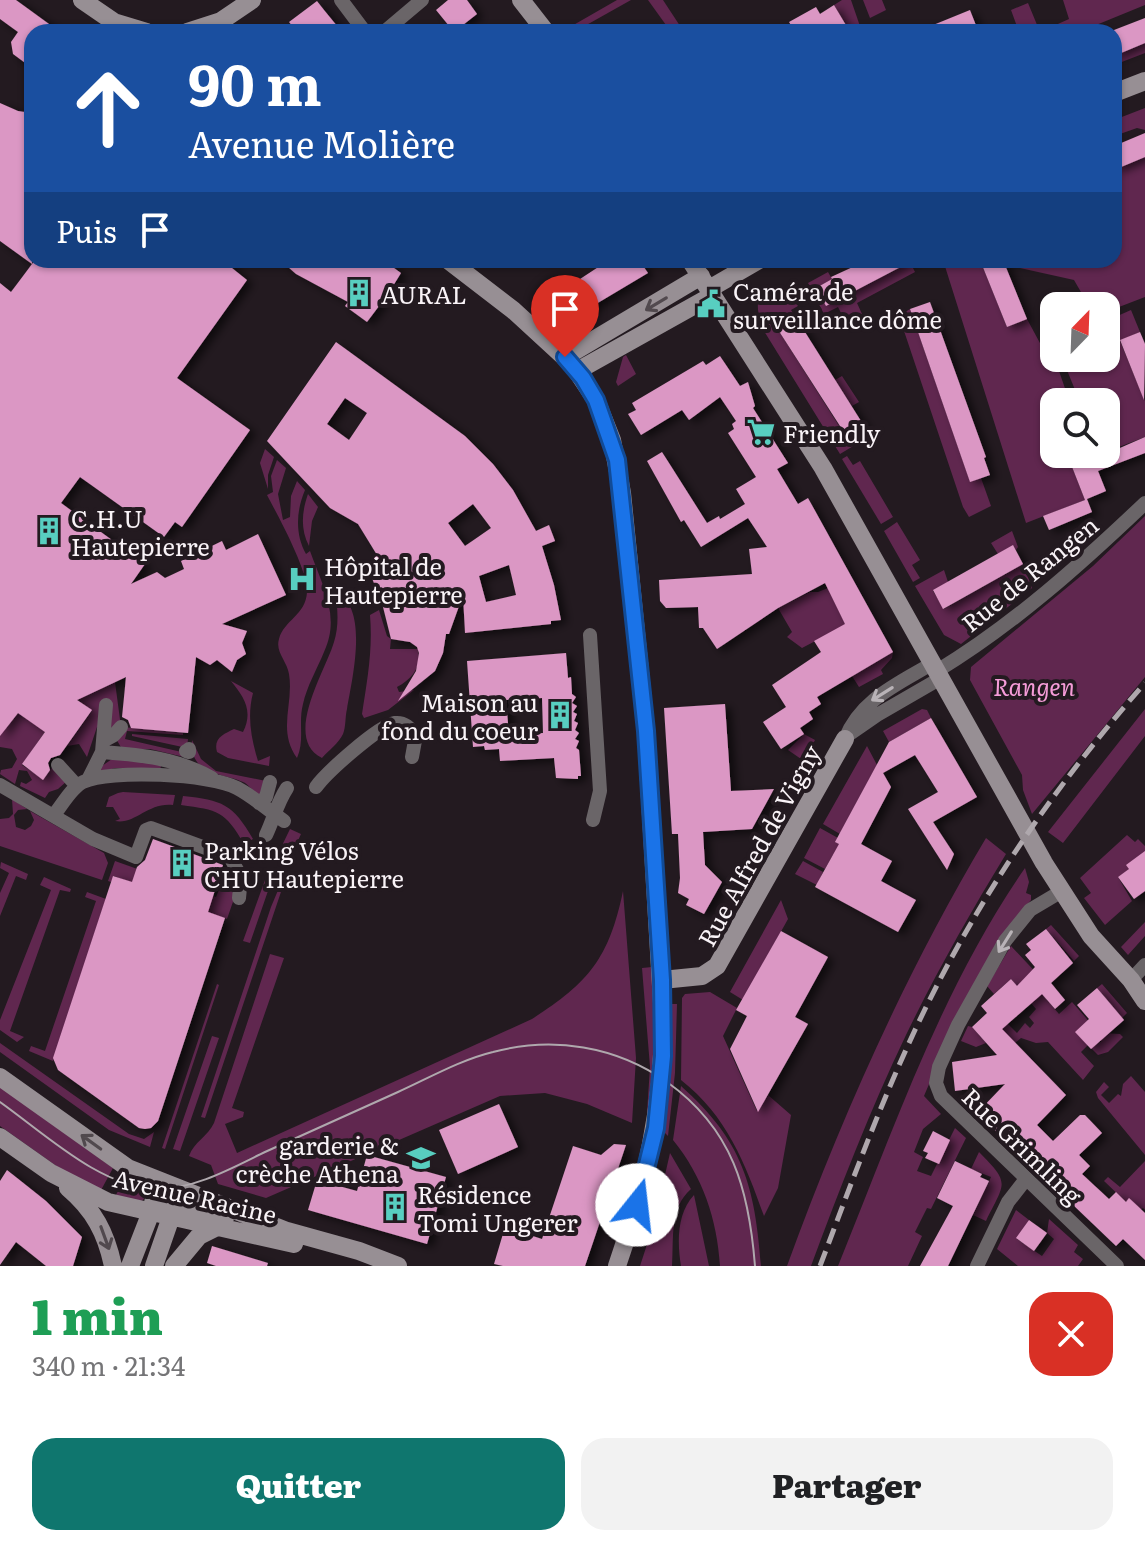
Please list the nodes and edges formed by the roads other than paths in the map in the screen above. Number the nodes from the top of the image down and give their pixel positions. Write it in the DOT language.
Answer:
graph roads {
  1 [pos="82,0"];
  2 [pos="252,0"];
  3 [pos="341,0"];
  4 [pos="422,0"];
  5 [pos="521,0"];
  6 [pos="121,24"];
  7 [pos="212,24"];
  8 [pos="359,24"];
  9 [pos="394,24"];
  10 [pos="540,24"];
  11 [pos="1145,81"];
  12 [pos="1122,90"];
  13 [pos="462,268"];
  14 [pos="695,268"];
  15 [pos="744,268"];
  16 [pos="707,287"];
  17 [pos="571,364"];
  18 [pos="1145,503"];
  19 [pos="590,635"];
  20 [pos="937,671"];
  21 [pos="106,705"];
  22 [pos="121,727"];
  23 [pos="845,739"];
  24 [pos="102,746"];
  25 [pos="412,757"];
  26 [pos="186,762"];
  27 [pos="58,765"];
  28 [pos="270,782"];
  29 [pos="83,783"];
  30 [pos="0,785"];
  31 [pos="316,787"];
  32 [pos="287,788"];
  33 [pos="272,808"];
  34 [pos="54,815"];
  35 [pos="176,820"];
  36 [pos="593,820"];
  37 [pos="171,835"];
  38 [pos="266,835"];
  39 [pos="1062,891"];
  40 [pos="239,898"];
  41 [pos="1145,965"];
  42 [pos="662,980"];
  43 [pos="1138,985"];
  44 [pos="1145,1001"];
  45 [pos="0,1077"];
  46 [pos="0,1137"];
  47 [pos="51,1173"];
  48 [pos="1026,1179"];
  49 [pos="168,1198"];
  50 [pos="151,1212"];
  51 [pos="217,1227"];
  52 [pos="113,1266"];
  53 [pos="130,1266"];
  54 [pos="154,1266"];
  55 [pos="174,1266"];
  56 [pos="395,1266"];
  57 [pos="617,1266"];
  58 [pos="977,1266"];
  59 [pos="1117,1266"];
  1 -- 6 [label="street"];
  2 -- 7 [label="street"];
  3 -- 8 [label="street"];
  4 -- 9 [label="street"];
  5 -- 10 [label="street"];
  11 -- 12 [label="street"];
  13 -- 17 [label="street"];
  14 -- 16 [label="street"];
  15 -- 16 [label="street"];
  16 -- 17 [label="street"];
  16 -- 20 [label="street"];
  17 -- 42 [label="street"];
  18 -- 20 [label="street, Rue de Rangen"];
  19 -- 36 [label="street"];
  20 -- 23 [label="street, Rue Alfred de Vigny"];
  20 -- 39 [label="street"];
  21 -- 24 [label="street"];
  22 -- 24 [label="street"];
  23 -- 42 [label="street, Rue Alfred de Vigny"];
  24 -- 26 [label="street"];
  24 -- 29 [label="street"];
  25 -- 31 [label="street"];
  26 -- 29 [label="street"];
  26 -- 33 [label="street"];
  27 -- 29 [label="street"];
  28 -- 33 [label="street"];
  29 -- 34 [label="street"];
  30 -- 34 [label="street"];
  32 -- 33 [label="street"];
  33 -- 38 [label="street"];
  34 -- 37 [label="street"];
  35 -- 37 [label="street"];
  37 -- 40 [label="street"];
  39 -- 43 [label="street"];
  39 -- 48 [label="street, Rue Grimling, one-way"];
  41 -- 43 [label="street"];
  42 -- 57 [label="street"];
  43 -- 44 [label="street"];
  49 -- 45 [label="street, Avenue Racine, one-way"];
  46 -- 47 [label="street, Avenue Racine"];
  47 -- 50 [label="street, Avenue Racine"];
  47 -- 52 [label="street, one-way"];
  48 -- 58 [label="street"];
  48 -- 59 [label="street, Rue Grimling"];
  49 -- 50 [label="street, Avenue Racine"];
  49 -- 50 [label="street"];
  49 -- 51 [label="street, Avenue Racine"];
  49 -- 54 [label="street"];
  49 -- 56 [label="street, Avenue Racine"];
  50 -- 53 [label="street"];
  51 -- 55 [label="street"];
  51 -- 56 [label="street, Avenue Racine"];
}
